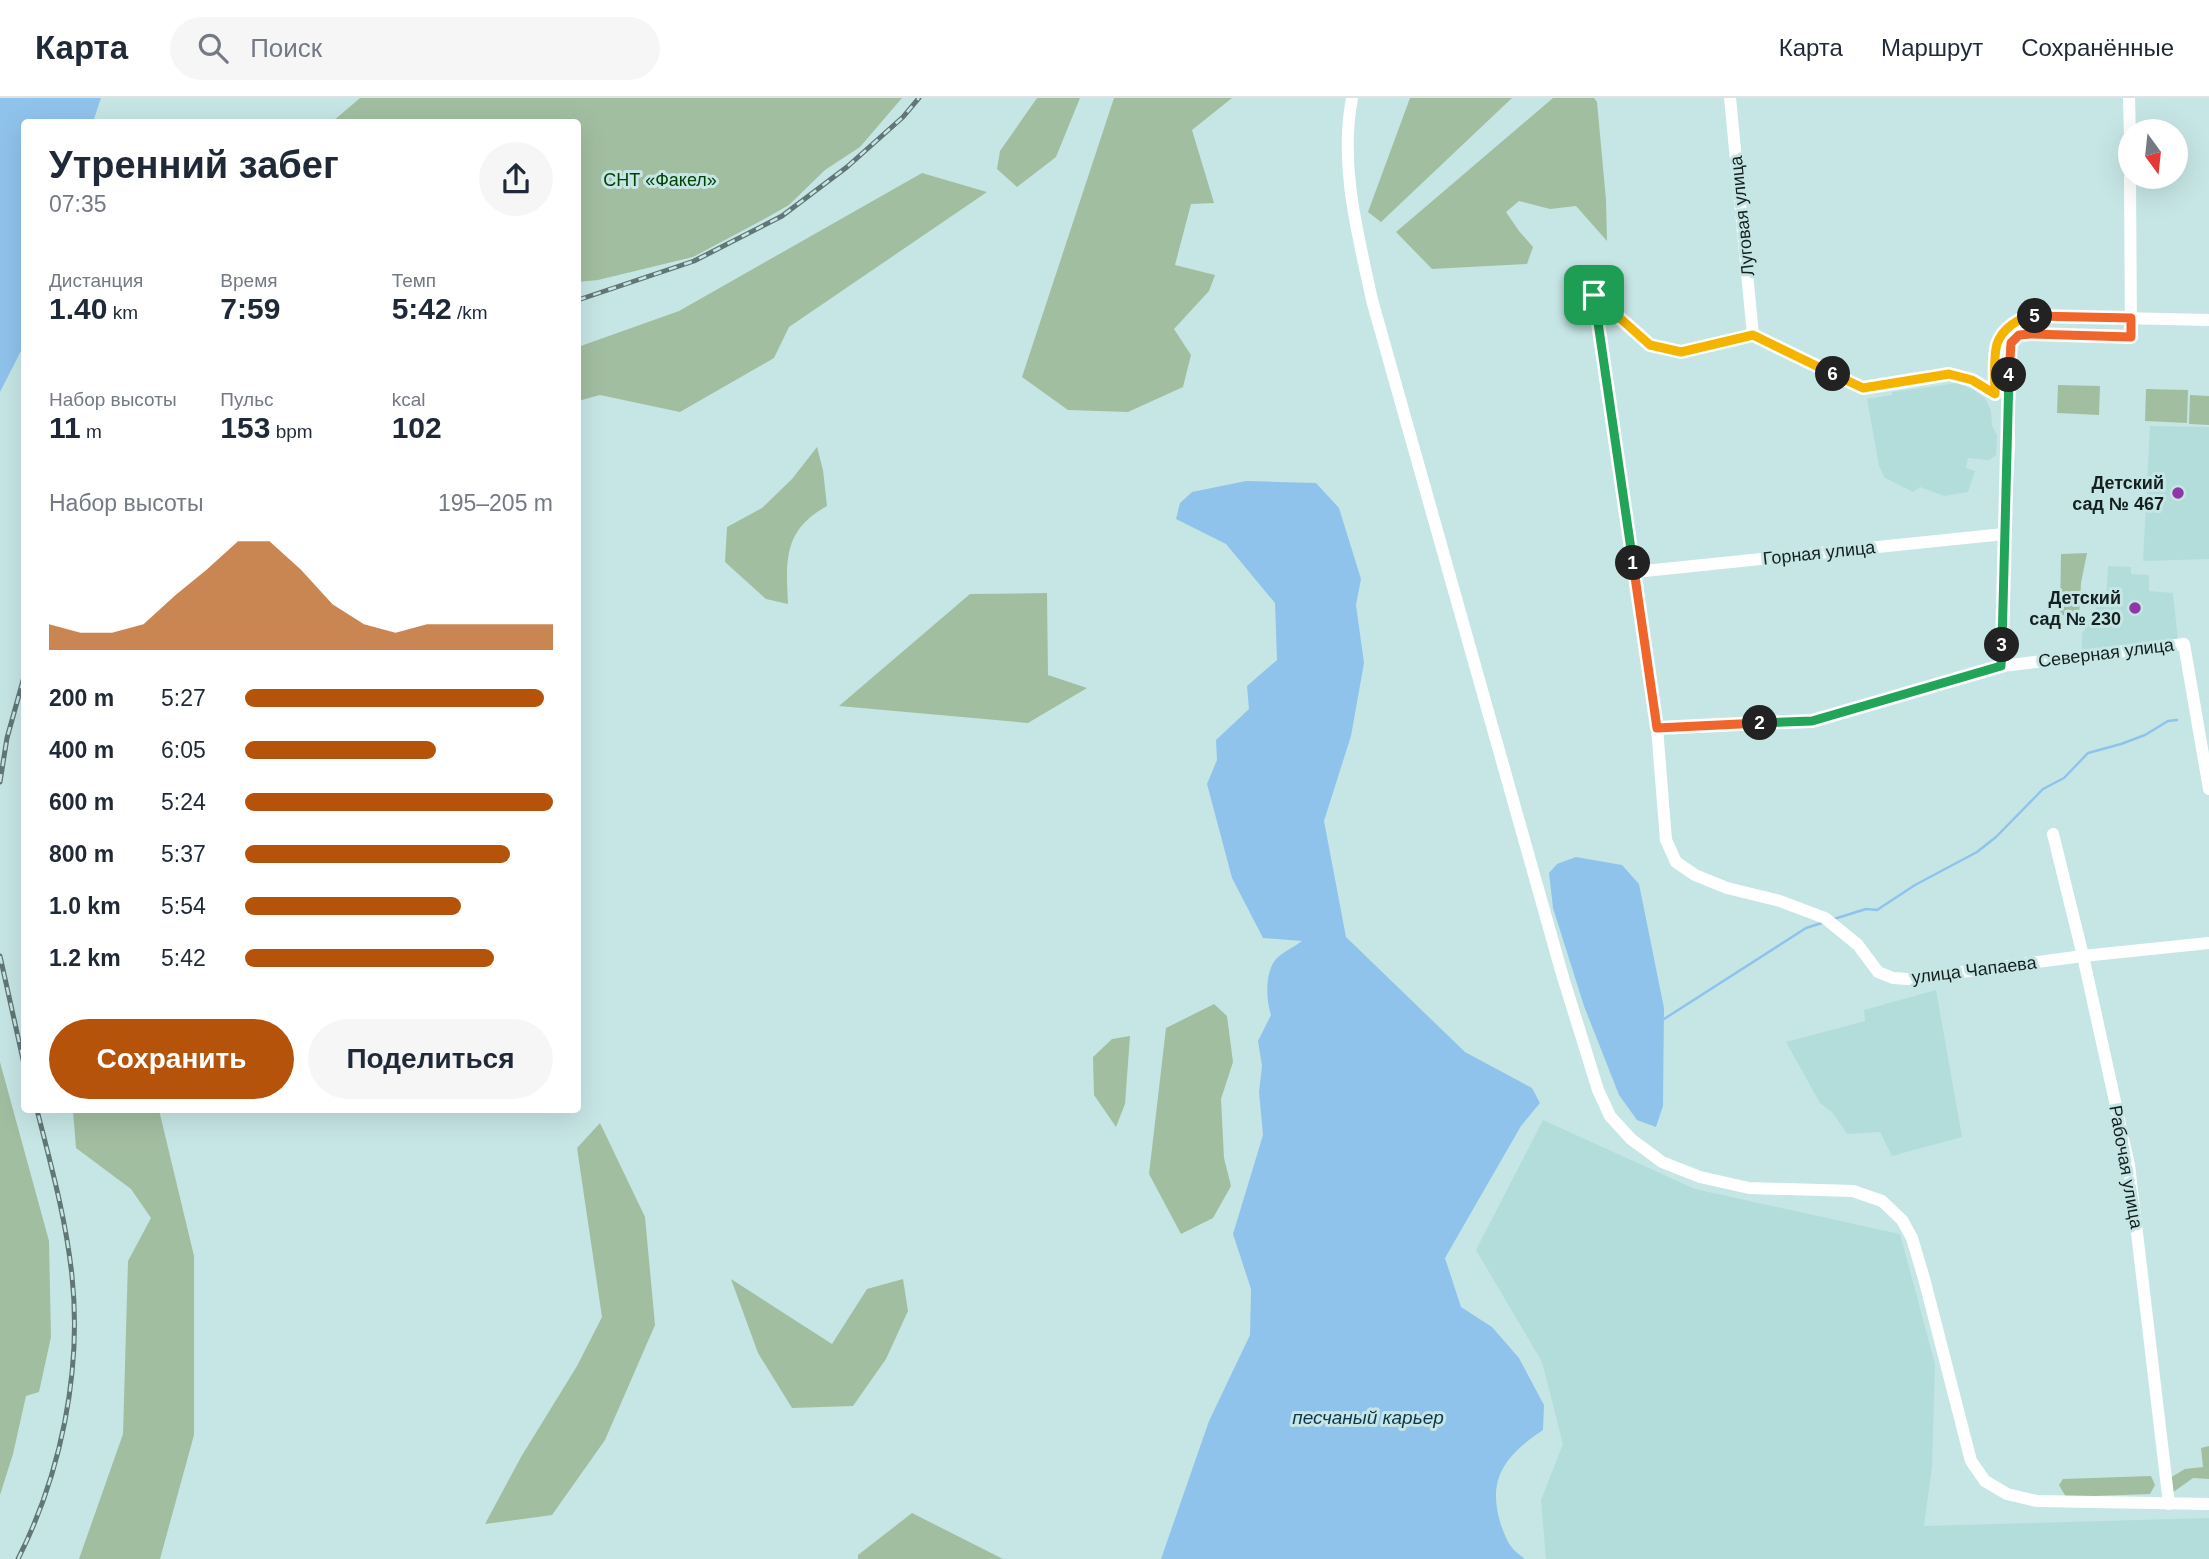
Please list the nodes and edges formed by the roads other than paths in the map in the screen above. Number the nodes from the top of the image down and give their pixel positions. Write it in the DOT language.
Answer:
graph roads {
  1 [pos="1352,98"];
  2 [pos="1730,98"];
  3 [pos="2129,98"];
  4 [pos="2130,119"];
  5 [pos="2130,189"];
  6 [pos="2131,318"];
  7 [pos="2209,320"];
  8 [pos="1753,335"];
  9 [pos="2001,395"];
  10 [pos="2004,534"];
  11 [pos="1635,572"];
  12 [pos="2001,666"];
  13 [pos="1657,728"];
  14 [pos="2209,789"];
  15 [pos="2053,834"];
  16 [pos="2209,943"];
  17 [pos="2083,956"];
  18 [pos="2169,1504"];
  19 [pos="2209,1504"];
  1 -- 18 [label="street"];
  2 -- 8 [label="street, Луговая улица"];
  3 -- 4 [label="street"];
  5 -- 6 [label="street"];
  6 -- 7 [label="street"];
  6 -- 9 [label="street"];
  6 -- 9 [label="street"];
  8 -- 9 [label="street"];
  8 -- 11 [label="street, улица Чапаева"];
  9 -- 10 [label="street"];
  10 -- 11 [label="street, Горная улица"];
  10 -- 12 [label="street"];
  11 -- 13 [label="street, улица Чапаева"];
  12 -- 13 [label="street, Северная улица"];
  12 -- 14 [label="street, Северная улица"];
  13 -- 17 [label="street, улица Чапаева"];
  15 -- 17 [label="street, Рабочая улица"];
  16 -- 17 [label="street, улица Чапаева"];
  17 -- 18 [label="street, Рабочая улица"];
  18 -- 19 [label="street"];
}
